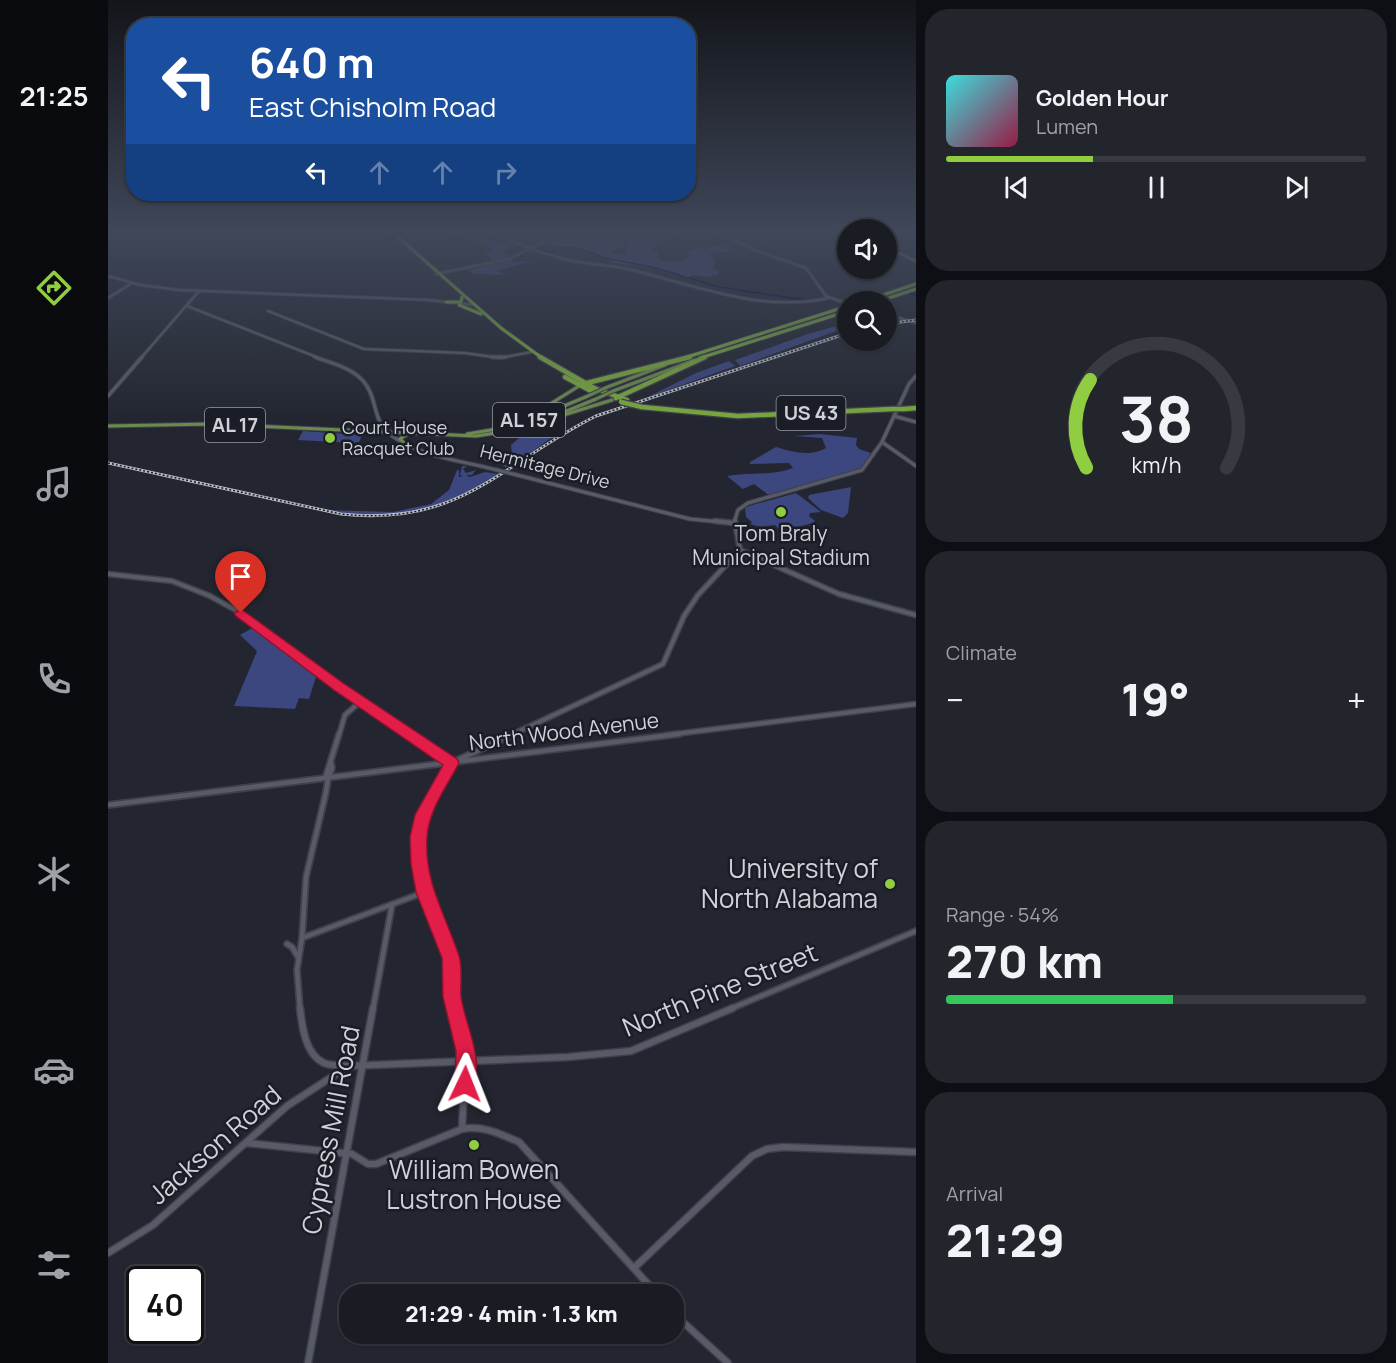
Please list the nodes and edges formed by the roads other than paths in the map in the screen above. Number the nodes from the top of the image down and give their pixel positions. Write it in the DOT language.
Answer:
graph roads {
  1 [pos="197,294"];
  2 [pos="258,294"];
  3 [pos="458,294"];
  4 [pos="460,294"];
  5 [pos="717,294"];
  6 [pos="824,294"];
  7 [pos="462,297"];
  8 [pos="829,298"];
  9 [pos="837,301"];
  10 [pos="446,302"];
  11 [pos="459,305"];
  12 [pos="187,306"];
  13 [pos="474,306"];
  14 [pos="837,309"];
  15 [pos="268,311"];
  16 [pos="482,314"];
  17 [pos="837,314"];
  18 [pos="897,317"];
  19 [pos="916,323"];
  20 [pos="529,352"];
  21 [pos="697,356"];
  22 [pos="916,376"];
  23 [pos="573,380"];
  24 [pos="595,380"];
  25 [pos="584,384"];
  26 [pos="579,386"];
  27 [pos="913,387"];
  28 [pos="907,388"];
  29 [pos="569,391"];
  30 [pos="108,396"];
  31 [pos="620,400"];
  32 [pos="916,408"];
  33 [pos="894,416"];
  34 [pos="916,422"];
  35 [pos="380,425"];
  36 [pos="108,426"];
  37 [pos="515,430"];
  38 [pos="369,432"];
  39 [pos="387,433"];
  40 [pos="412,434"];
  41 [pos="468,435"];
  42 [pos="459,436"];
  43 [pos="882,442"];
  44 [pos="404,443"];
  45 [pos="916,466"];
  46 [pos="734,523"];
  47 [pos="740,550"];
  48 [pos="108,574"];
  49 [pos="916,615"];
  50 [pos="360,702"];
  51 [pos="916,704"];
  52 [pos="471,753"];
  53 [pos="474,760"];
  54 [pos="451,763"];
  55 [pos="328,779"];
  56 [pos="108,805"];
  57 [pos="424,892"];
  58 [pos="392,905"];
  59 [pos="916,931"];
  60 [pos="302,938"];
  61 [pos="287,944"];
  62 [pos="298,959"];
  63 [pos="466,1061"];
  64 [pos="363,1065"];
  65 [pos="348,1066"];
  66 [pos="462,1129"];
  67 [pos="246,1143"];
  68 [pos="916,1152"];
  69 [pos="346,1153"];
  70 [pos="108,1253"];
  71 [pos="634,1268"];
  72 [pos="648,1284"];
  73 [pos="684,1323"];
  74 [pos="308,1363"];
  75 [pos="728,1363"];
  1 -- 12 [label="street"];
  2 -- 10 [label="street"];
  3 -- 7 [label="highway, US 43"];
  4 -- 13 [label="highway, US 43"];
  5 -- 8 [label="street"];
  6 -- 8 [label="street"];
  7 -- 10 [label="highway"];
  7 -- 13 [label="highway, US 43"];
  8 -- 9 [label="street"];
  10 -- 11 [label="street"];
  11 -- 13 [label="street"];
  11 -- 16 [label="highway"];
  12 -- 30 [label="street"];
  12 -- 35 [label="street, Hermitage Drive"];
  13 -- 16 [label="highway, US 43"];
  13 -- 20 [label="highway, US 43"];
  14 -- 21 [label="highway, AL 157"];
  15 -- 20 [label="street"];
  16 -- 20 [label="highway, US 43"];
  17 -- 21 [label="highway, AL 157"];
  18 -- 19 [label="street"];
  20 -- 23 [label="highway, US 43"];
  21 -- 24 [label="highway"];
  21 -- 31 [label="highway"];
  21 -- 37 [label="main road, AL 157, bridge"];
  21 -- 41 [label="main road, AL 157, bridge"];
  22 -- 28 [label="street"];
  23 -- 24 [label="highway"];
  23 -- 25 [label="highway, US 43"];
  23 -- 26 [label="highway, US 43"];
  23 -- 29 [label="main road"];
  24 -- 25 [label="highway"];
  25 -- 26 [label="highway, AL 17"];
  25 -- 31 [label="highway, US 43"];
  26 -- 29 [label="main road, AL 17"];
  26 -- 31 [label="highway, US 43"];
  27 -- 28 [label="street"];
  28 -- 33 [label="street"];
  29 -- 42 [label="main road, AL 17"];
  31 -- 32 [label="highway, US 43, bridge"];
  31 -- 37 [label="main road, AL 17"];
  33 -- 34 [label="street"];
  33 -- 43 [label="street"];
  35 -- 38 [label="main road"];
  35 -- 39 [label="street, Hermitage Drive"];
  36 -- 38 [label="main road, AL 17"];
  37 -- 41 [label="main road, AL 17"];
  38 -- 39 [label="main road, AL 17"];
  39 -- 40 [label="main road, AL 17"];
  39 -- 44 [label="street, Hermitage Drive"];
  40 -- 42 [label="main road, AL 17"];
  40 -- 44 [label="main road"];
  41 -- 42 [label="main road, AL 17"];
  43 -- 45 [label="street"];
  43 -- 46 [label="street"];
  44 -- 46 [label="street, Hermitage Drive, bridge"];
  46 -- 47 [label="street"];
  47 -- 49 [label="street"];
  47 -- 52 [label="street"];
  48 -- 50 [label="street"];
  50 -- 54 [label="street"];
  50 -- 55 [label="street, North Pine Street"];
  51 -- 53 [label="street, North Wood Avenue"];
  52 -- 53 [label="street"];
  52 -- 54 [label="street"];
  53 -- 54 [label="street, North Wood Avenue"];
  54 -- 55 [label="street, North Wood Avenue"];
  54 -- 57 [label="street"];
  55 -- 56 [label="street, North Wood Avenue"];
  55 -- 60 [label="street, North Pine Street"];
  57 -- 58 [label="street"];
  57 -- 63 [label="street"];
  58 -- 60 [label="street"];
  58 -- 64 [label="street, Cypress Mill Road"];
  59 -- 63 [label="street, North Pine Street"];
  60 -- 62 [label="street, North Pine Street"];
  61 -- 62 [label="street"];
  62 -- 65 [label="street, North Pine Street"];
  63 -- 64 [label="street, North Pine Street"];
  63 -- 66 [label="street"];
  64 -- 65 [label="street, North Pine Street"];
  64 -- 69 [label="street, Cypress Mill Road"];
  65 -- 67 [label="street, Jackson Road"];
  66 -- 69 [label="street"];
  66 -- 71 [label="street"];
  67 -- 69 [label="street"];
  67 -- 70 [label="street, Jackson Road"];
  68 -- 71 [label="street"];
  69 -- 74 [label="street, Cypress Mill Road"];
  71 -- 72 [label="street"];
  73 -- 75 [label="street"];
}
